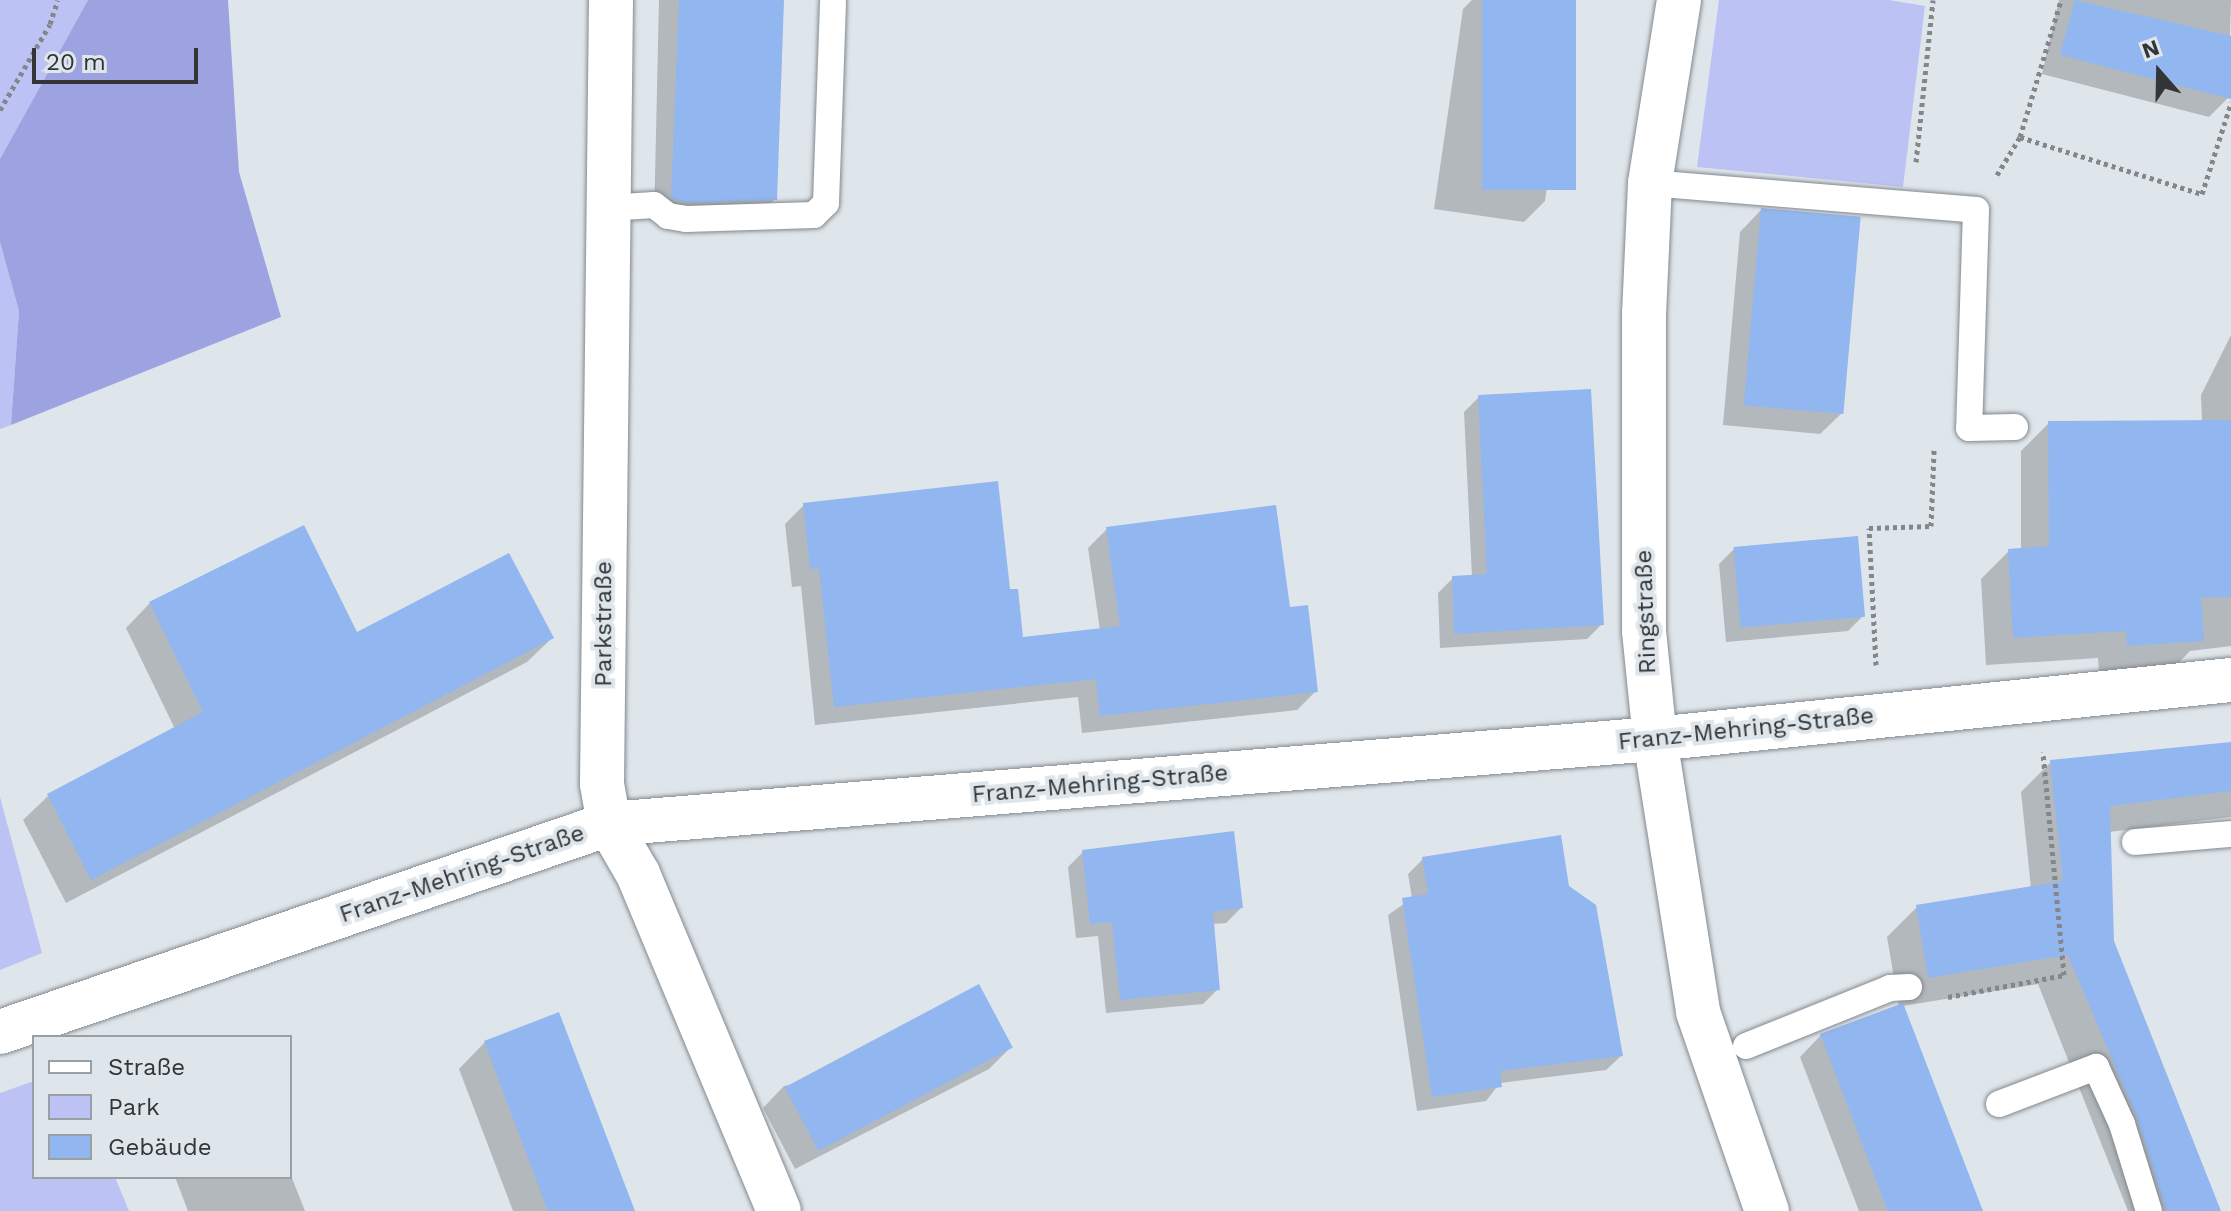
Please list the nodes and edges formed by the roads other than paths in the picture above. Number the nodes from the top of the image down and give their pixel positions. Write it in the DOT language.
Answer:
graph roads {
  1 [pos="611,0"];
  2 [pos="1679,0"];
  3 [pos="833,2"];
  4 [pos="1650,183"];
  5 [pos="607,208"];
  6 [pos="2015,427"];
  7 [pos="2231,680"];
  8 [pos="1655,739"];
  9 [pos="609,824"];
  10 [pos="2231,834"];
  11 [pos="2135,842"];
  12 [pos="1909,987"];
  13 [pos="0,1032"];
  14 [pos="1746,1046"];
  15 [pos="1999,1104"];
  16 [pos="779,1211"];
  17 [pos="1767,1211"];
  18 [pos="2149,1211"];
  1 -- 5 [label="street, Parkstraße"];
  2 -- 4 [label="street, Ringstraße"];
  3 -- 5 [label="lane"];
  4 -- 6 [label="lane"];
  4 -- 8 [label="street, Ringstraße"];
  5 -- 9 [label="street, Parkstraße"];
  7 -- 8 [label="street, Franz-Mehring-Straße"];
  8 -- 9 [label="street, Franz-Mehring-Straße"];
  8 -- 17 [label="street, Ringstraße"];
  9 -- 13 [label="street, Franz-Mehring-Straße"];
  9 -- 16 [label="street, Parkstraße"];
  10 -- 11 [label="lane"];
  12 -- 14 [label="lane"];
  15 -- 18 [label="lane"];
}
